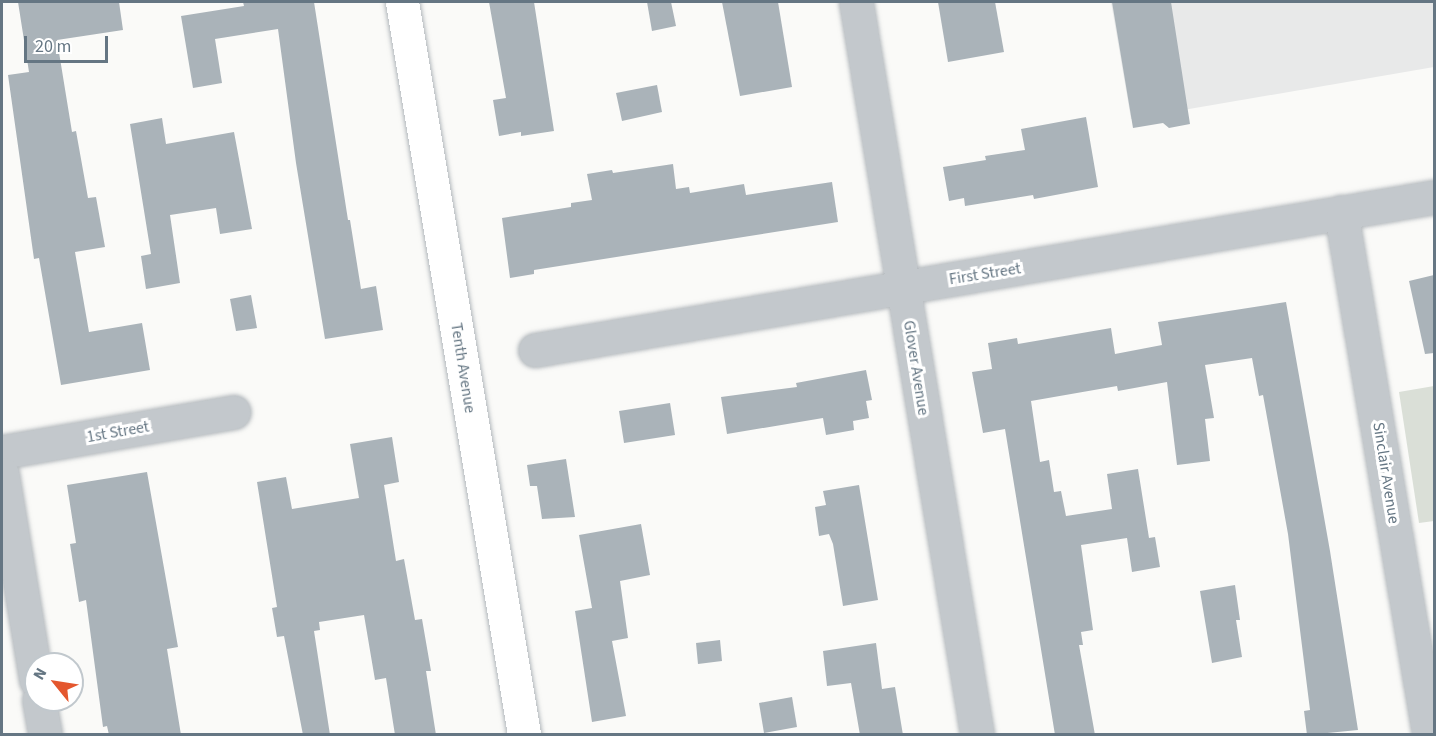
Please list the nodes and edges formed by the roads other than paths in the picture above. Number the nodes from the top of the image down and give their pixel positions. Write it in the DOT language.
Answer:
graph roads {
  1 [pos="402,2"];
  2 [pos="856,2"];
  3 [pos="1434,197"];
  4 [pos="1341,212"];
  5 [pos="903,289"];
  6 [pos="535,350"];
  7 [pos="234,412"];
  8 [pos="2,452"];
  9 [pos="2,474"];
  10 [pos="31,652"];
  11 [pos="41,712"];
  12 [pos="45,735"];
  13 [pos="524,735"];
  14 [pos="977,735"];
  15 [pos="1430,735"];
  1 -- 13 [label="main road, Tenth Avenue"];
  2 -- 5 [label="street, Glover Avenue"];
  3 -- 4 [label="street, First Street"];
  4 -- 5 [label="street, First Street"];
  4 -- 15 [label="street, Sinclair Avenue"];
  5 -- 6 [label="street, First Street"];
  5 -- 14 [label="street, Glover Avenue"];
  7 -- 8 [label="street, 1st Street"];
  9 -- 10 [label="street"];
  11 -- 12 [label="street"];
}
